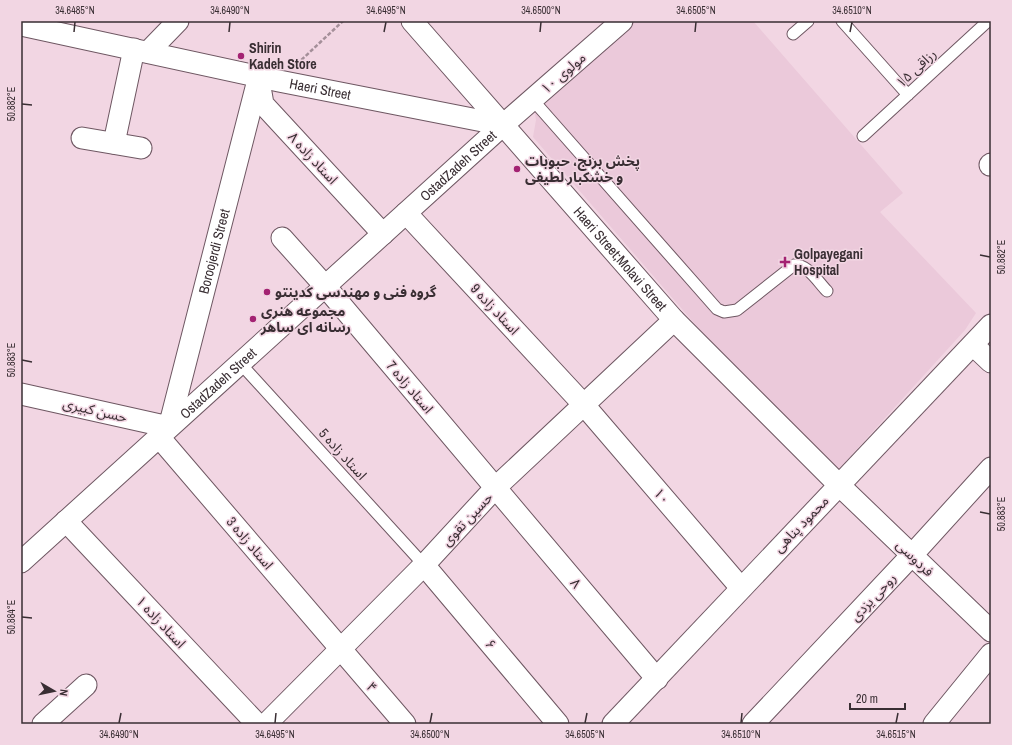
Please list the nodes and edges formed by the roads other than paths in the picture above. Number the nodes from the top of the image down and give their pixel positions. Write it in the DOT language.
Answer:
graph roads {
  1 [pos="178,21"];
  2 [pos="622,21"];
  3 [pos="808,21"];
  4 [pos="842,21"];
  5 [pos="988,21"];
  6 [pos="21,25"];
  7 [pos="423,25"];
  8 [pos="793,34"];
  9 [pos="141,50"];
  10 [pos="258,76"];
  11 [pos="908,95"];
  12 [pos="532,99"];
  13 [pos="503,124"];
  14 [pos="864,136"];
  15 [pos="82,138"];
  16 [pos="114,143"];
  17 [pos="141,148"];
  18 [pos="406,213"];
  19 [pos="383,234"];
  20 [pos="282,238"];
  21 [pos="325,286"];
  22 [pos="827,291"];
  23 [pos="674,320"];
  24 [pos="991,325"];
  25 [pos="973,345"];
  26 [pos="991,362"];
  27 [pos="240,363"];
  28 [pos="21,394"];
  29 [pos="584,405"];
  30 [pos="164,432"];
  31 [pos="991,468"];
  32 [pos="839,485"];
  33 [pos="495,488"];
  34 [pos="66,521"];
  35 [pos="912,555"];
  36 [pos="21,562"];
  37 [pos="424,565"];
  38 [pos="741,588"];
  39 [pos="991,631"];
  40 [pos="340,649"];
  41 [pos="991,654"];
  42 [pos="657,679"];
  43 [pos="86,685"];
  44 [pos="43,724"];
  45 [pos="257,724"];
  46 [pos="266,724"];
  47 [pos="405,724"];
  48 [pos="558,724"];
  49 [pos="612,724"];
  50 [pos="753,724"];
  51 [pos="934,724"];
  1 -- 9 [label="street"];
  2 -- 12 [label="street, مولوی ۱۰"];
  3 -- 8 [label="lane"];
  4 -- 11 [label="lane"];
  5 -- 11 [label="lane, رزاقی ۱۵"];
  6 -- 9 [label="street, Haeri Street"];
  7 -- 13 [label="street, Haeri Street;Molavi Street"];
  9 -- 10 [label="street, Haeri Street"];
  9 -- 16 [label="street"];
  10 -- 13 [label="street, Haeri Street"];
  10 -- 19 [label="street, استاد زاده ۸"];
  10 -- 30 [label="street, Boroojerdi Street"];
  11 -- 14 [label="lane, رزاقی ۱۵"];
  12 -- 13 [label="street, مولوی ۱۰"];
  12 -- 22 [label="lane"];
  13 -- 18 [label="street, OstadZadeh Street"];
  13 -- 23 [label="street, Haeri Street;Molavi Street"];
  15 -- 16 [label="street"];
  16 -- 17 [label="street"];
  18 -- 19 [label="street, OstadZadeh Street"];
  18 -- 29 [label="street, استاد زاده 9"];
  19 -- 21 [label="street, OstadZadeh Street"];
  20 -- 21 [label="street, استاد زاده 7"];
  21 -- 27 [label="street, OstadZadeh Street"];
  21 -- 33 [label="street, استاد زاده 7"];
  23 -- 29 [label="street, حسین تقوی"];
  23 -- 32 [label="street, Haeri Street;Molavi Street"];
  24 -- 25 [label="street, محمود پناهی"];
  25 -- 26 [label="street"];
  25 -- 32 [label="street, محمود پناهی"];
  27 -- 30 [label="street, OstadZadeh Street"];
  27 -- 37 [label="lane, استاد زاده 5"];
  28 -- 30 [label="street, حسن کبیری"];
  29 -- 33 [label="street, حسین تقوی"];
  29 -- 38 [label="street, ۱۰"];
  30 -- 34 [label="street, OstadZadeh Street"];
  30 -- 40 [label="street, استاد زاده 3"];
  31 -- 35 [label="street, روحی یزدی"];
  32 -- 35 [label="street, فردوسی"];
  32 -- 38 [label="street, محمود پناهی"];
  33 -- 37 [label="street, حسین تقوی"];
  33 -- 42 [label="street, ۸"];
  34 -- 36 [label="street, OstadZadeh Street"];
  34 -- 45 [label="street, استاد زاده ۱"];
  35 -- 39 [label="street, فردوسی"];
  35 -- 50 [label="street, روحی یزدی"];
  37 -- 40 [label="street, حسین تقوی"];
  37 -- 48 [label="street, ۶"];
  38 -- 42 [label="street, محمود پناهی"];
  40 -- 46 [label="street, حسین تقوی"];
  40 -- 47 [label="street, ۴"];
  41 -- 51 [label="street"];
  42 -- 49 [label="street, محمود پناهی"];
  43 -- 44 [label="street"];
}
